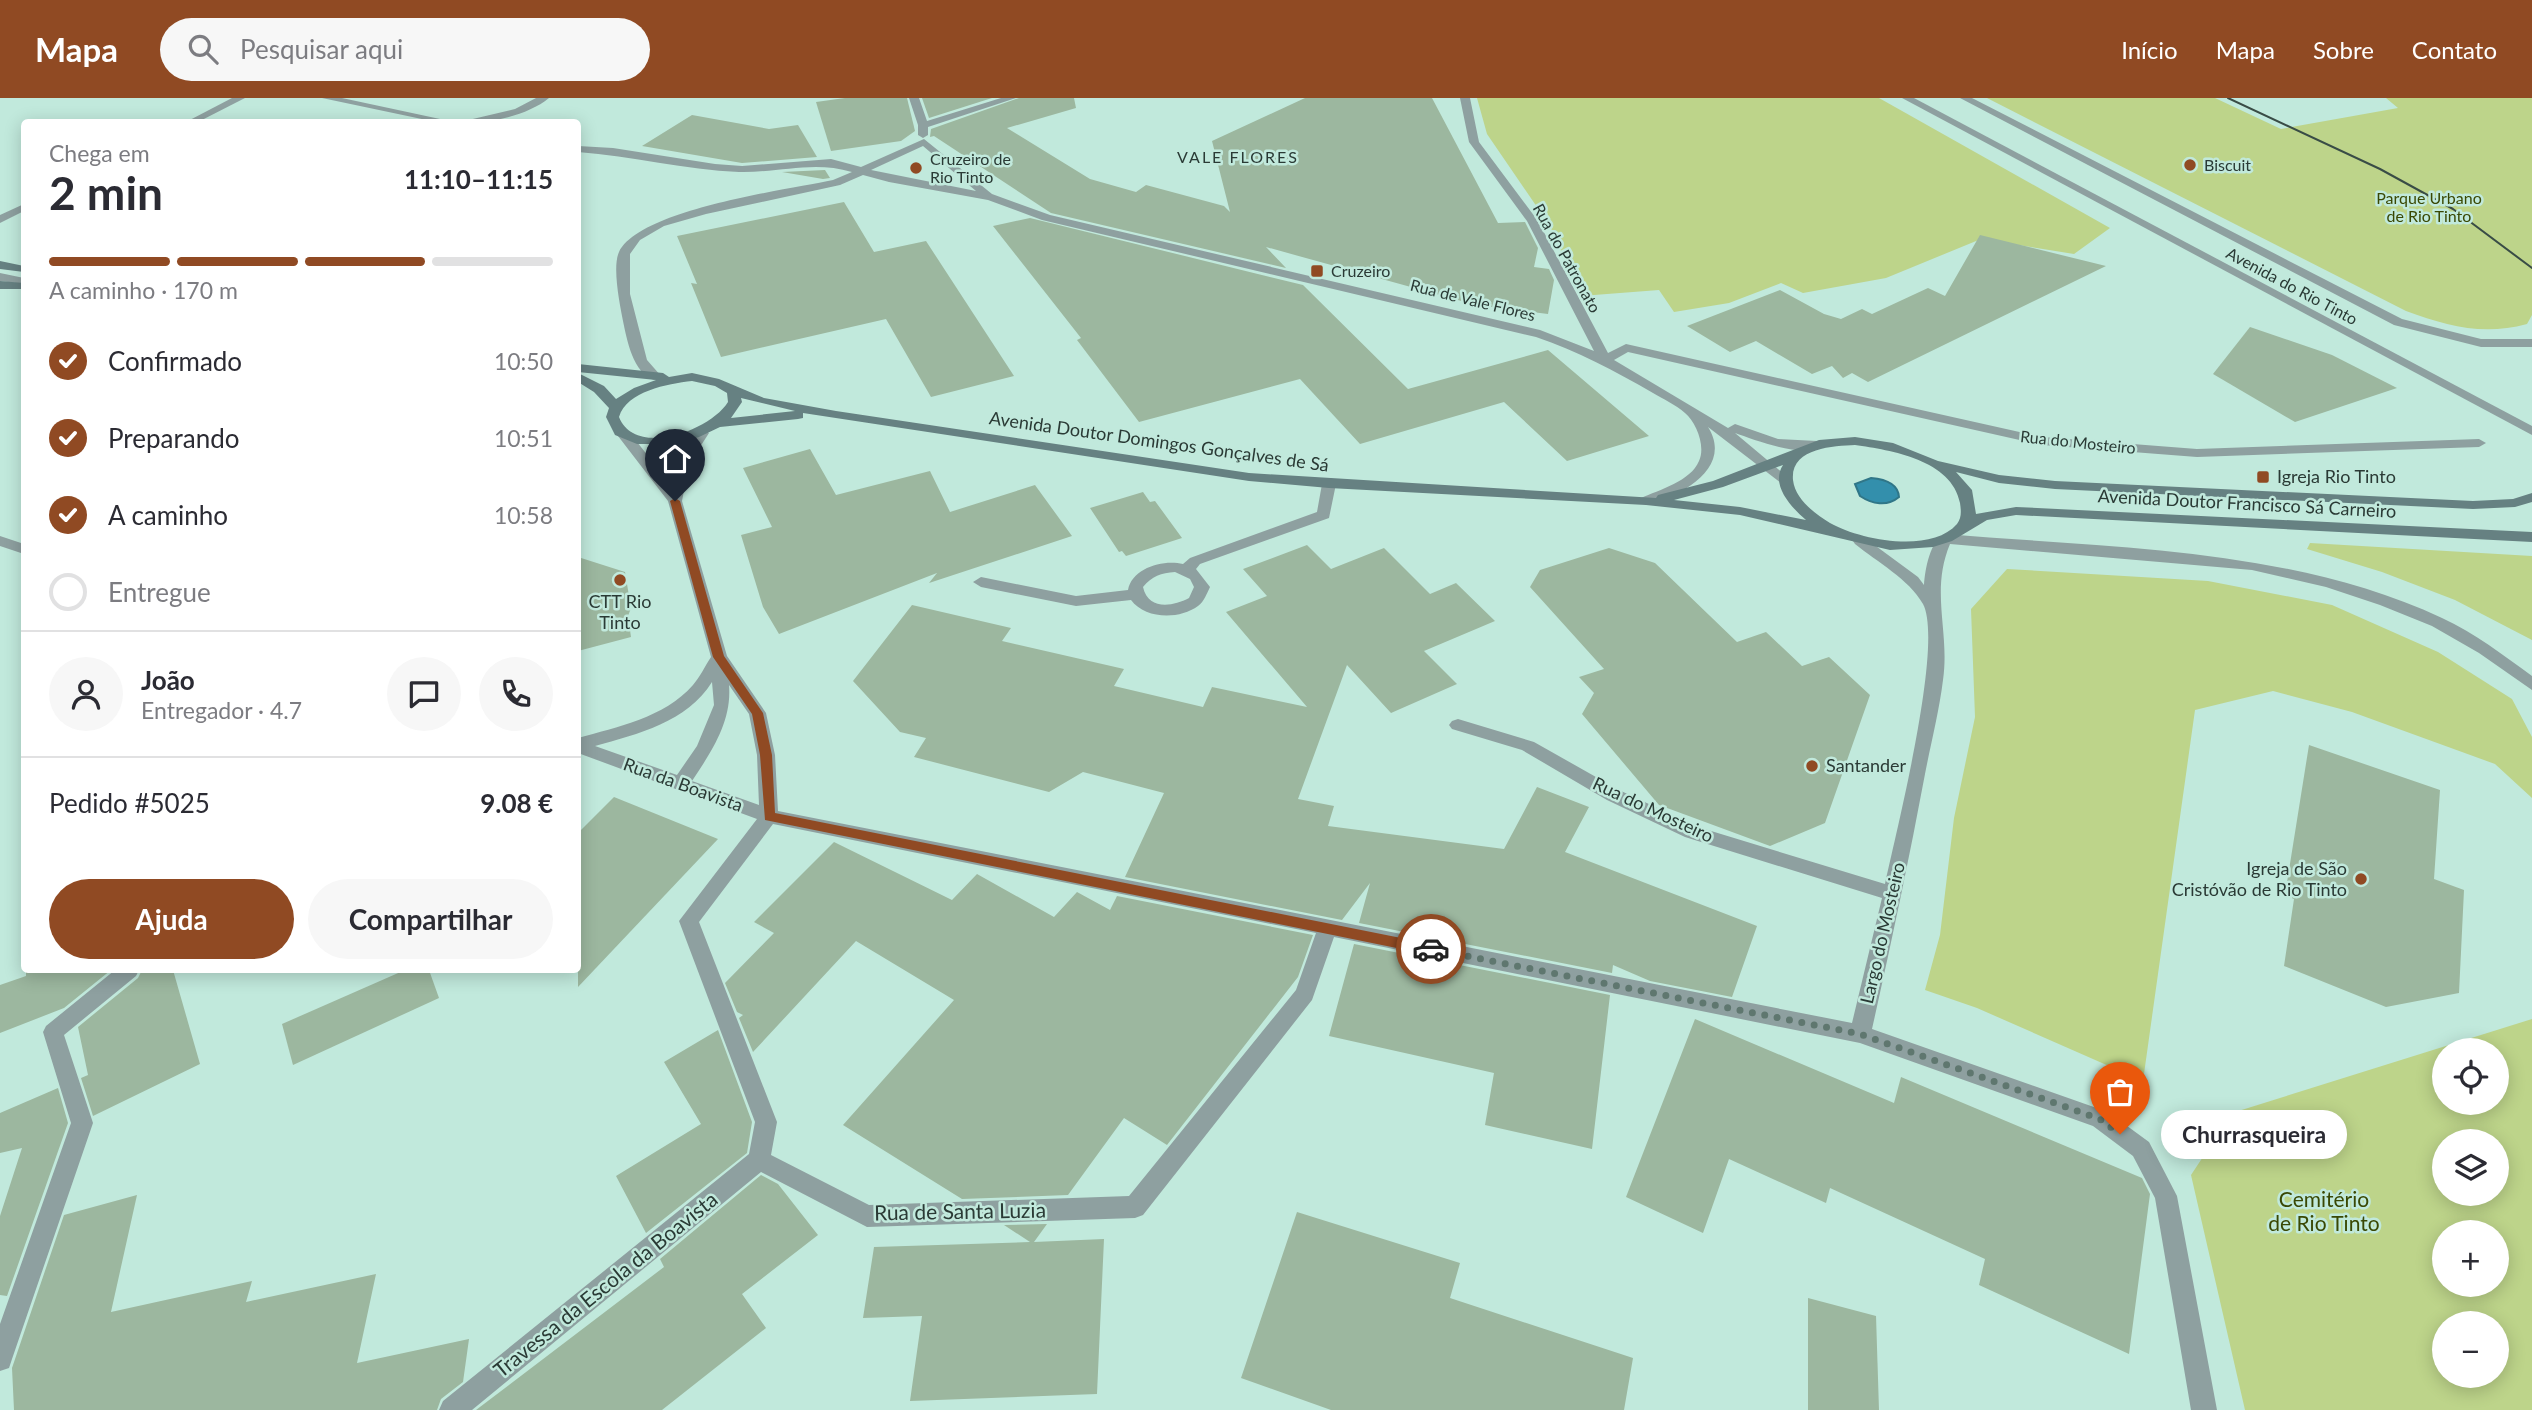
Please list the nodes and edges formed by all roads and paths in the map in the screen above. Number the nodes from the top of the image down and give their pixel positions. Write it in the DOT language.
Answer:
graph roads {
  1 [pos="240,98"];
  2 [pos="327,98"];
  3 [pos="544,98"];
  4 [pos="914,98"];
  5 [pos="1011,98"];
  6 [pos="1465,98"];
  7 [pos="1907,98"];
  8 [pos="1965,98"];
  9 [pos="197,119"];
  10 [pos="434,119"];
  11 [pos="479,119"];
  12 [pos="923,125"];
  13 [pos="924,142"];
  14 [pos="581,149"];
  15 [pos="2079,157"];
  16 [pos="2037,167"];
  17 [pos="861,169"];
  18 [pos="990,197"];
  19 [pos="21,209"];
  20 [pos="0,220"];
  21 [pos="0,265"];
  22 [pos="21,268"];
  23 [pos="0,276"];
  24 [pos="21,280"];
  25 [pos="0,285"];
  26 [pos="21,286"];
  27 [pos="2532,343"];
  28 [pos="1605,360"];
  29 [pos="581,368"];
  30 [pos="653,376"];
  31 [pos="674,378"];
  32 [pos="581,379"];
  33 [pos="732,391"];
  34 [pos="616,408"];
  35 [pos="1690,409"];
  36 [pos="836,415"];
  37 [pos="720,423"];
  38 [pos="2532,431"];
  39 [pos="702,433"];
  40 [pos="625,436"];
  41 [pos="2479,443"];
  42 [pos="1817,445"];
  43 [pos="1799,454"];
  44 [pos="1927,459"];
  45 [pos="1769,465"];
  46 [pos="1785,482"];
  47 [pos="1329,484"];
  48 [pos="2532,497"];
  49 [pos="675,501"];
  50 [pos="1646,501"];
  51 [pos="1963,526"];
  52 [pos="1831,530"];
  53 [pos="2532,537"];
  54 [pos="1945,539"];
  55 [pos="0,541"];
  56 [pos="1860,541"];
  57 [pos="21,549"];
  58 [pos="1186,570"];
  59 [pos="981,582"];
  60 [pos="1136,594"];
  61 [pos="1930,603"];
  62 [pos="719,657"];
  63 [pos="2532,684"];
  64 [pos="1458,725"];
  65 [pos="581,744"];
  66 [pos="581,746"];
  67 [pos="681,784"];
  68 [pos="769,816"];
  69 [pos="1894,894"];
  70 [pos="1327,929"];
  71 [pos="125,973"];
  72 [pos="1860,1034"];
  73 [pos="759,1160"];
  74 [pos="0,1359"];
  75 [pos="452,1410"];
  76 [pos="2204,1410"];
  1 -- 9 [label="street"];
  2 -- 10 [label="street"];
  3 -- 11 [label="street"];
  4 -- 12 [label="street"];
  5 -- 12 [label="street"];
  6 -- 28 [label="street, Rua do Patronato"];
  7 -- 16 [label="street, Avenida do Rio Tinto"];
  8 -- 15 [label="street, Avenida do Rio Tinto"];
  12 -- 13 [label="street"];
  13 -- 17 [label="street"];
  13 -- 18 [label="street"];
  14 -- 17 [label="street"];
  15 -- 16 [label="street"];
  15 -- 27 [label="street, Avenida do Rio Tinto"];
  16 -- 38 [label="street, Avenida do Rio Tinto"];
  17 -- 18 [label="street"];
  17 -- 30 [label="street"];
  18 -- 28 [label="street, Rua de Vale Flores"];
  19 -- 20 [label="street"];
  21 -- 22 [label="main road"];
  23 -- 24 [label="street"];
  25 -- 26 [label="main road"];
  28 -- 35 [label="street, Rua de Vale Flores"];
  28 -- 41 [label="street, Rua do Mosteiro"];
  29 -- 30 [label="main road"];
  30 -- 31 [label="main road"];
  31 -- 33 [label="main road, Avenida Doutor Domingos Gonçalves de Sá"];
  31 -- 34 [label="main road"];
  32 -- 34 [label="main road"];
  33 -- 36 [label="main road, Avenida Doutor Domingos Gonçalves de Sá"];
  33 -- 37 [label="main road"];
  34 -- 40 [label="main road"];
  35 -- 42 [label="street, Rua de Vale Flores"];
  35 -- 45 [label="street, Rua de Vale Flores"];
  35 -- 50 [label="street, Rua de Vale Flores"];
  36 -- 37 [label="main road, Avenida Doutor Domingos Gonçalves de Sá"];
  36 -- 47 [label="main road, Avenida Doutor Domingos Gonçalves de Sá"];
  37 -- 39 [label="main road"];
  39 -- 40 [label="main road"];
  39 -- 49 [label="street"];
  40 -- 49 [label="street"];
  42 -- 43 [label="main road, Avenida Doutor Domingos Gonçalves de Sá"];
  42 -- 44 [label="main road, Avenida Doutor Domingos Gonçalves de Sá"];
  43 -- 45 [label="main road, Avenida Doutor Domingos Gonçalves de Sá"];
  43 -- 46 [label="main road"];
  44 -- 48 [label="main road, Avenida Doutor Francisco Sá Carneiro"];
  44 -- 51 [label="main road"];
  45 -- 46 [label="street, Rua de Vale Flores"];
  45 -- 50 [label="main road, Avenida Doutor Domingos Gonçalves de Sá"];
  46 -- 52 [label="main road"];
  47 -- 50 [label="main road, Avenida Doutor Domingos Gonçalves de Sá"];
  47 -- 58 [label="street"];
  49 -- 62 [label="street"];
  50 -- 52 [label="main road, Avenida Doutor Domingos Gonçalves de Sá"];
  51 -- 53 [label="main road, Avenida Doutor Francisco Sá Carneiro"];
  51 -- 54 [label="main road, Avenida Doutor Francisco Sá Carneiro"];
  52 -- 56 [label="main road"];
  54 -- 56 [label="main road"];
  54 -- 61 [label="street, Largo do Mosteiro"];
  54 -- 63 [label="street"];
  55 -- 57 [label="street"];
  56 -- 61 [label="street"];
  58 -- 60 [label="street"];
  58 -- 60 [label="street"];
  59 -- 60 [label="street"];
  61 -- 69 [label="street, Largo do Mosteiro"];
  62 -- 65 [label="street"];
  62 -- 67 [label="street"];
  62 -- 68 [label="street"];
  64 -- 69 [label="street, Rua do Mosteiro"];
  66 -- 67 [label="street, Rua da Boavista"];
  67 -- 68 [label="street, Rua da Boavista"];
  68 -- 70 [label="street, Rua da Boavista"];
  68 -- 73 [label="street"];
  69 -- 72 [label="street, Largo do Mosteiro"];
  70 -- 72 [label="street, Rua da Boavista"];
  70 -- 73 [label="street, Rua de Santa Luzia"];
  71 -- 74 [label="street"];
  72 -- 76 [label="street"];
  73 -- 75 [label="street, Travessa da Escola da Boavista"];
}
